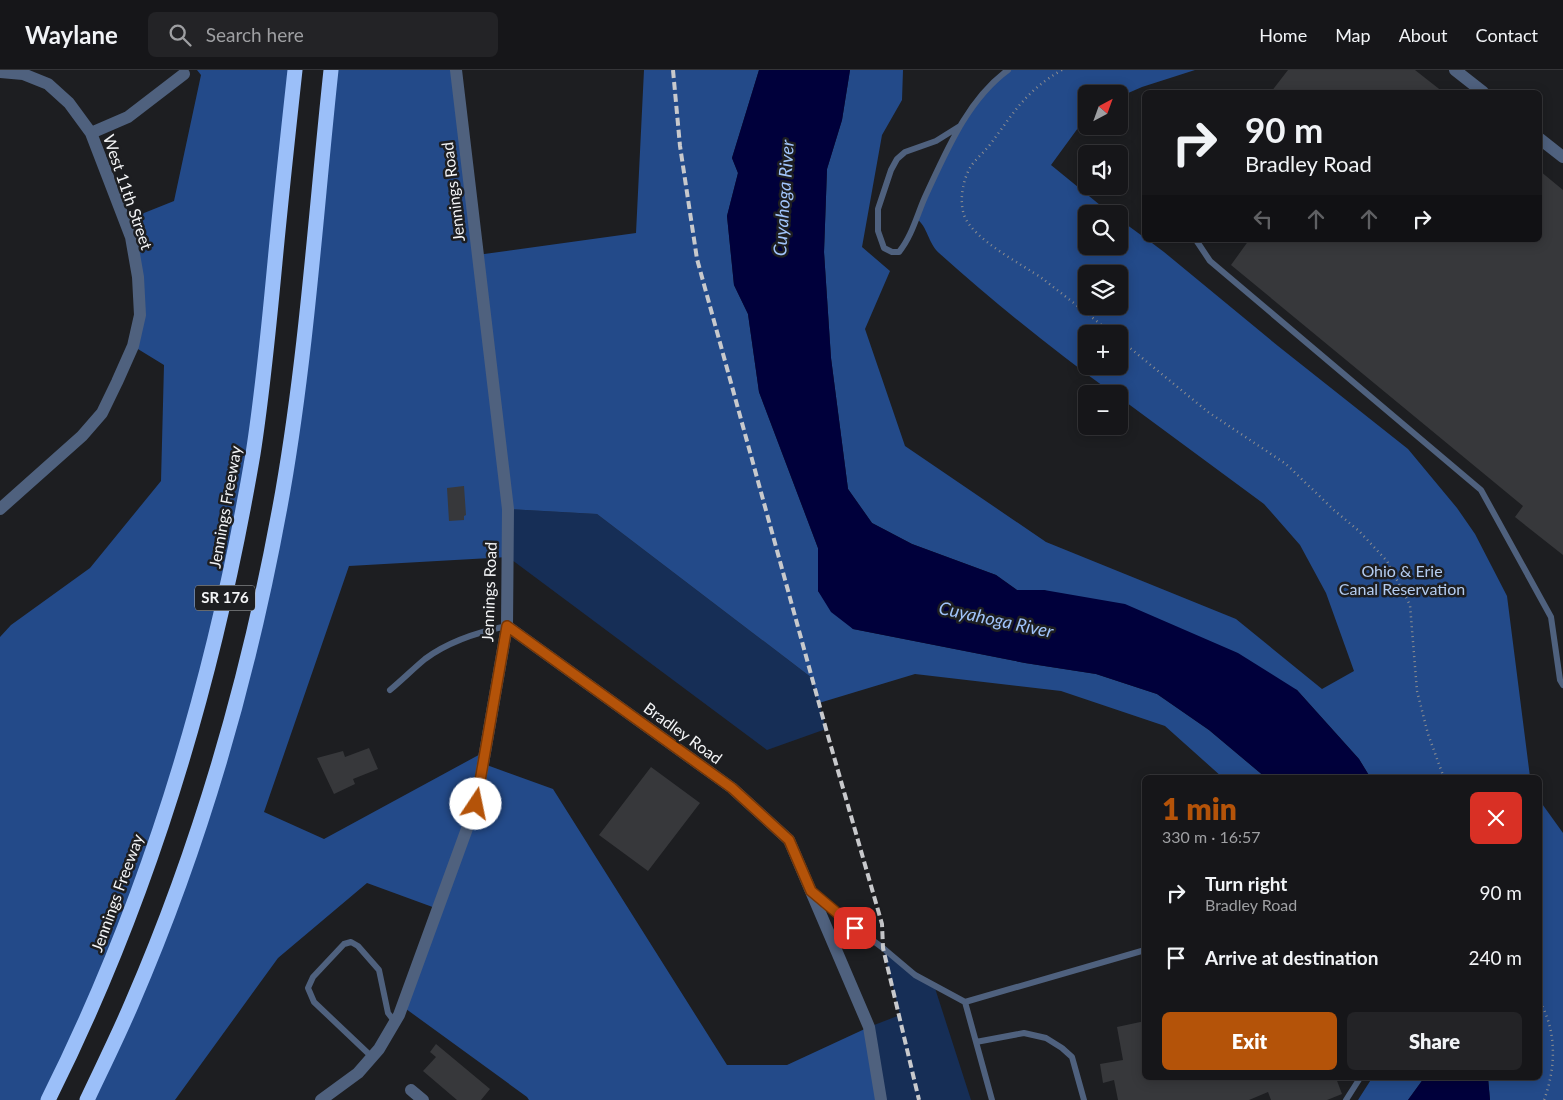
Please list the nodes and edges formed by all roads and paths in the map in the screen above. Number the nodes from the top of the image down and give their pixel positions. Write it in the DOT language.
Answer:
graph roads {
  1 [pos="295,70"];
  2 [pos="332,70"];
  3 [pos="456,70"];
  4 [pos="1008,70"];
  5 [pos="1062,70"];
  6 [pos="1455,70"];
  7 [pos="0,72"];
  8 [pos="184,74"];
  9 [pos="1480,90"];
  10 [pos="960,126"];
  11 [pos="91,133"];
  12 [pos="1542,141"];
  13 [pos="1563,157"];
  14 [pos="1197,242"];
  15 [pos="1101,325"];
  16 [pos="1128,346"];
  17 [pos="0,509"];
  18 [pos="507,626"];
  19 [pos="1563,685"];
  20 [pos="390,690"];
  21 [pos="1443,775"];
  22 [pos="811,891"];
  23 [pos="1142,951"];
  24 [pos="965,1002"];
  25 [pos="1542,1006"];
  26 [pos="395,1022"];
  27 [pos="976,1042"];
  28 [pos="372,1057"];
  29 [pos="1359,1080"];
  30 [pos="411,1090"];
  31 [pos="48,1100"];
  32 [pos="87,1100"];
  33 [pos="321,1100"];
  34 [pos="422,1100"];
  35 [pos="881,1100"];
  36 [pos="992,1100"];
  37 [pos="1084,1100"];
  38 [pos="1346,1100"];
  39 [pos="1544,1100"];
  1 -- 31 [label="highway, Jennings Freeway / SR 176"];
  2 -- 32 [label="highway, SR 176"];
  3 -- 18 [label="street, Jennings Road"];
  4 -- 10 [label="lane"];
  5 -- 15 [label="path"];
  6 -- 9 [label="street"];
  7 -- 11 [label="street, West 11th Street"];
  8 -- 11 [label="street"];
  10 -- 10 [label="lane"];
  11 -- 17 [label="street, West 11th Street"];
  12 -- 13 [label="street"];
  14 -- 19 [label="lane"];
  16 -- 21 [label="path"];
  18 -- 20 [label="lane"];
  18 -- 22 [label="street, Bradley Road"];
  18 -- 26 [label="street, Jennings Road"];
  22 -- 24 [label="lane, Bradley Road"];
  22 -- 35 [label="street, Bradley Road"];
  23 -- 24 [label="lane"];
  24 -- 27 [label="lane"];
  25 -- 39 [label="path"];
  26 -- 28 [label="street, Jennings Road"];
  26 -- 28 [label="lane"];
  27 -- 36 [label="lane"];
  27 -- 37 [label="lane"];
  28 -- 33 [label="street, Jennings Road"];
  29 -- 38 [label="lane"];
  30 -- 34 [label="street"];
}
